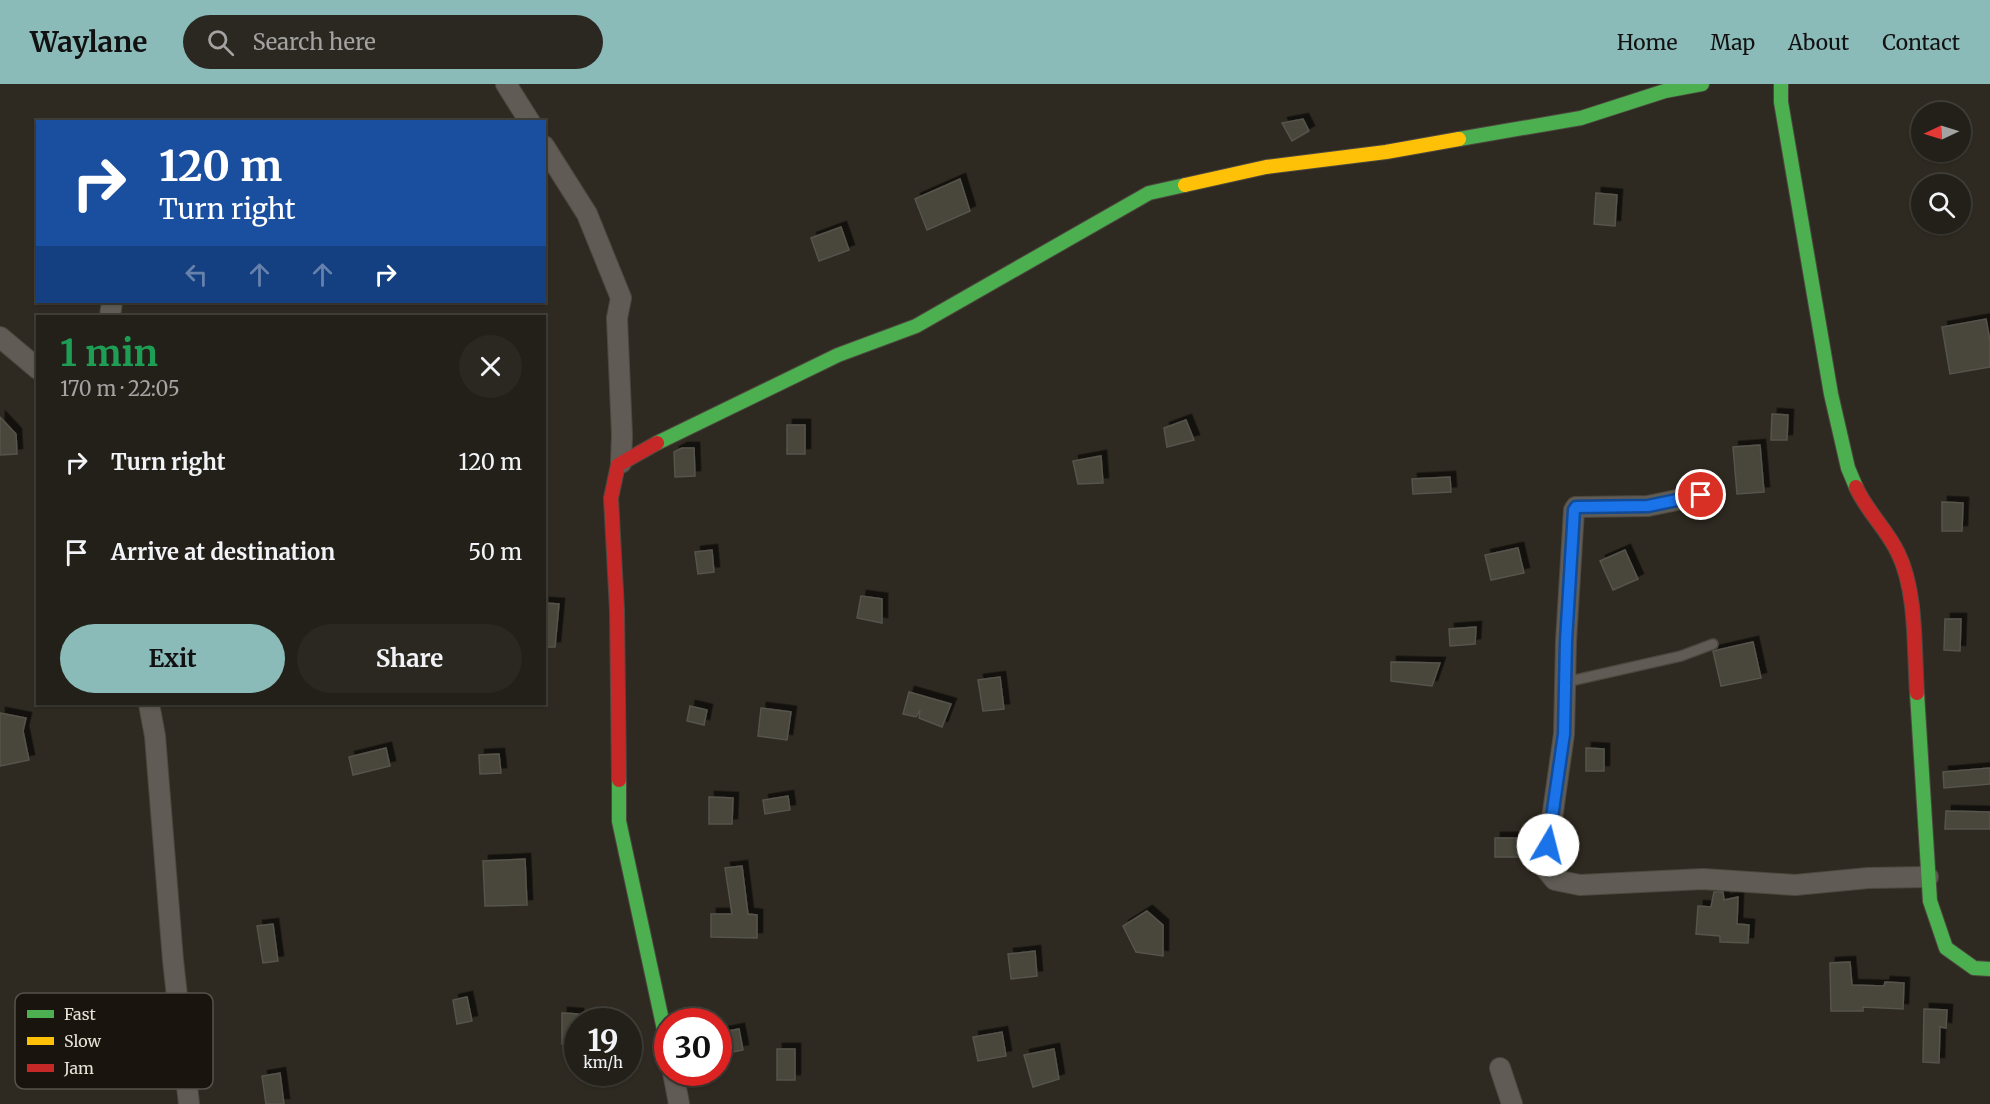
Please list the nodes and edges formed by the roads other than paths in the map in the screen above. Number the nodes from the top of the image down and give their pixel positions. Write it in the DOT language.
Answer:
graph roads {
  1 [pos="506,84"];
  2 [pos="1702,84"];
  3 [pos="1781,84"];
  4 [pos="529,120"];
  5 [pos="546,149"];
  6 [pos="0,336"];
  7 [pos="36,367"];
  8 [pos="621,463"];
  9 [pos="1701,495"];
  10 [pos="1713,644"];
  11 [pos="1566,682"];
  12 [pos="149,705"];
  13 [pos="1928,877"];
  14 [pos="1990,969"];
  15 [pos="177,993"];
  16 [pos="659,1008"];
  17 [pos="1500,1068"];
  18 [pos="676,1086"];
  19 [pos="187,1089"];
  20 [pos="189,1104"];
  21 [pos="679,1104"];
  22 [pos="1512,1104"];
  1 -- 4 [label="street"];
  2 -- 8 [label="street"];
  3 -- 13 [label="street"];
  5 -- 8 [label="street"];
  6 -- 7 [label="street"];
  8 -- 16 [label="street"];
  9 -- 11 [label="street"];
  10 -- 11 [label="lane"];
  11 -- 13 [label="street"];
  12 -- 15 [label="street"];
  13 -- 14 [label="street"];
  17 -- 22 [label="street"];
  18 -- 21 [label="street"];
  19 -- 20 [label="street"];
}
